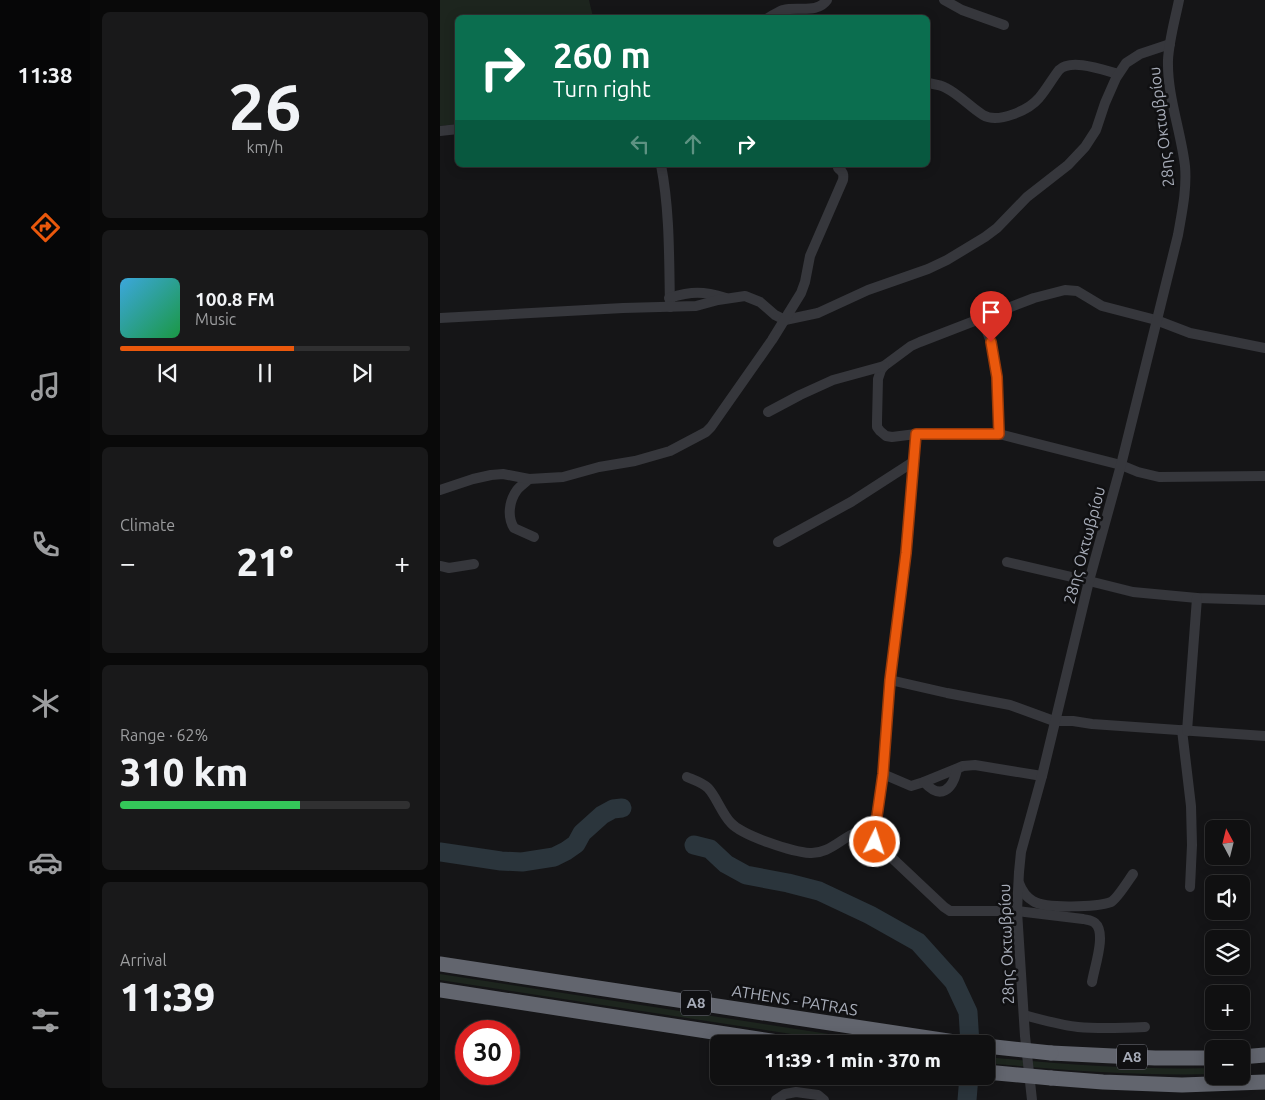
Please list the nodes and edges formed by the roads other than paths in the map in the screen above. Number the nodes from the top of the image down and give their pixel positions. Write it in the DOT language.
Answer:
graph roads {
  1 [pos="827,0"];
  2 [pos="944,0"];
  3 [pos="1179,0"];
  4 [pos="773,15"];
  5 [pos="1004,26"];
  6 [pos="1170,44"];
  7 [pos="1118,74"];
  8 [pos="930,84"];
  9 [pos="455,129"];
  10 [pos="440,131"];
  11 [pos="661,167"];
  12 [pos="838,168"];
  13 [pos="669,302"];
  14 [pos="440,318"];
  15 [pos="982,318"];
  16 [pos="785,320"];
  17 [pos="1156,320"];
  18 [pos="1265,348"];
  19 [pos="884,366"];
  20 [pos="768,412"];
  21 [pos="916,434"];
  22 [pos="999,434"];
  23 [pos="913,462"];
  24 [pos="1121,464"];
  25 [pos="1265,476"];
  26 [pos="529,479"];
  27 [pos="440,490"];
  28 [pos="534,537"];
  29 [pos="778,542"];
  30 [pos="1007,562"];
  31 [pos="474,564"];
  32 [pos="440,566"];
  33 [pos="1089,580"];
  34 [pos="1197,598"];
  35 [pos="1265,600"];
  36 [pos="890,680"];
  37 [pos="1054,721"];
  38 [pos="1185,731"];
  39 [pos="1265,736"];
  40 [pos="957,769"];
  41 [pos="883,774"];
  42 [pos="1042,776"];
  43 [pos="687,777"];
  44 [pos="924,782"];
  45 [pos="874,832"];
  46 [pos="1132,874"];
  47 [pos="1018,882"];
  48 [pos="1190,887"];
  49 [pos="1017,911"];
  50 [pos="440,964"];
  51 [pos="1092,982"];
  52 [pos="440,990"];
  53 [pos="1024,1016"];
  54 [pos="1145,1027"];
  55 [pos="732,1035"];
  56 [pos="906,1035"];
  57 [pos="995,1047"];
  58 [pos="1265,1055"];
  59 [pos="1250,1056"];
  60 [pos="1205,1058"];
  61 [pos="995,1073"];
  62 [pos="1265,1082"];
  63 [pos="776,1100"];
  64 [pos="824,1100"];
  65 [pos="1032,1100"];
  1 -- 4 [label="street"];
  2 -- 5 [label="street"];
  3 -- 6 [label="street, 28ης Οκτωβρίου"];
  6 -- 7 [label="street"];
  6 -- 17 [label="street, 28ης Οκτωβρίου"];
  7 -- 8 [label="street"];
  7 -- 16 [label="street"];
  9 -- 10 [label="street"];
  11 -- 13 [label="street"];
  12 -- 16 [label="street"];
  13 -- 14 [label="street"];
  13 -- 16 [label="street"];
  15 -- 17 [label="street"];
  15 -- 19 [label="street"];
  15 -- 22 [label="street"];
  16 -- 26 [label="street"];
  17 -- 18 [label="street"];
  17 -- 24 [label="street, 28ης Οκτωβρίου"];
  19 -- 20 [label="street"];
  19 -- 21 [label="street"];
  21 -- 22 [label="street"];
  21 -- 23 [label="street"];
  22 -- 24 [label="street"];
  23 -- 29 [label="street"];
  23 -- 36 [label="street"];
  24 -- 25 [label="street"];
  24 -- 33 [label="street, 28ης Οκτωβρίου"];
  26 -- 27 [label="street"];
  26 -- 28 [label="street"];
  30 -- 33 [label="street"];
  31 -- 32 [label="street"];
  33 -- 34 [label="street"];
  33 -- 37 [label="street, 28ης Οκτωβρίου"];
  34 -- 35 [label="street"];
  34 -- 38 [label="street"];
  36 -- 37 [label="street"];
  36 -- 41 [label="street"];
  37 -- 38 [label="street"];
  37 -- 42 [label="street, 28ης Οκτωβρίου"];
  38 -- 39 [label="street"];
  38 -- 48 [label="street"];
  40 -- 42 [label="street"];
  40 -- 44 [label="street"];
  40 -- 44 [label="street"];
  41 -- 44 [label="street"];
  41 -- 45 [label="street"];
  42 -- 47 [label="street, 28ης Οκτωβρίου"];
  43 -- 45 [label="street"];
  45 -- 49 [label="street"];
  46 -- 47 [label="street"];
  47 -- 49 [label="street, 28ης Οκτωβρίου"];
  49 -- 51 [label="street"];
  49 -- 53 [label="street, 28ης Οκτωβρίου"];
  50 -- 56 [label="highway, ATHENS - PATRAS / Α8"];
  52 -- 55 [label="highway, Α8"];
  53 -- 54 [label="street"];
  53 -- 65 [label="street, 28ης Οκτωβρίου"];
  57 -- 60 [label="highway, Α8, bridge"];
  58 -- 59 [label="highway"];
  61 -- 62 [label="highway, Α8, bridge"];
  63 -- 64 [label="street"];
}
